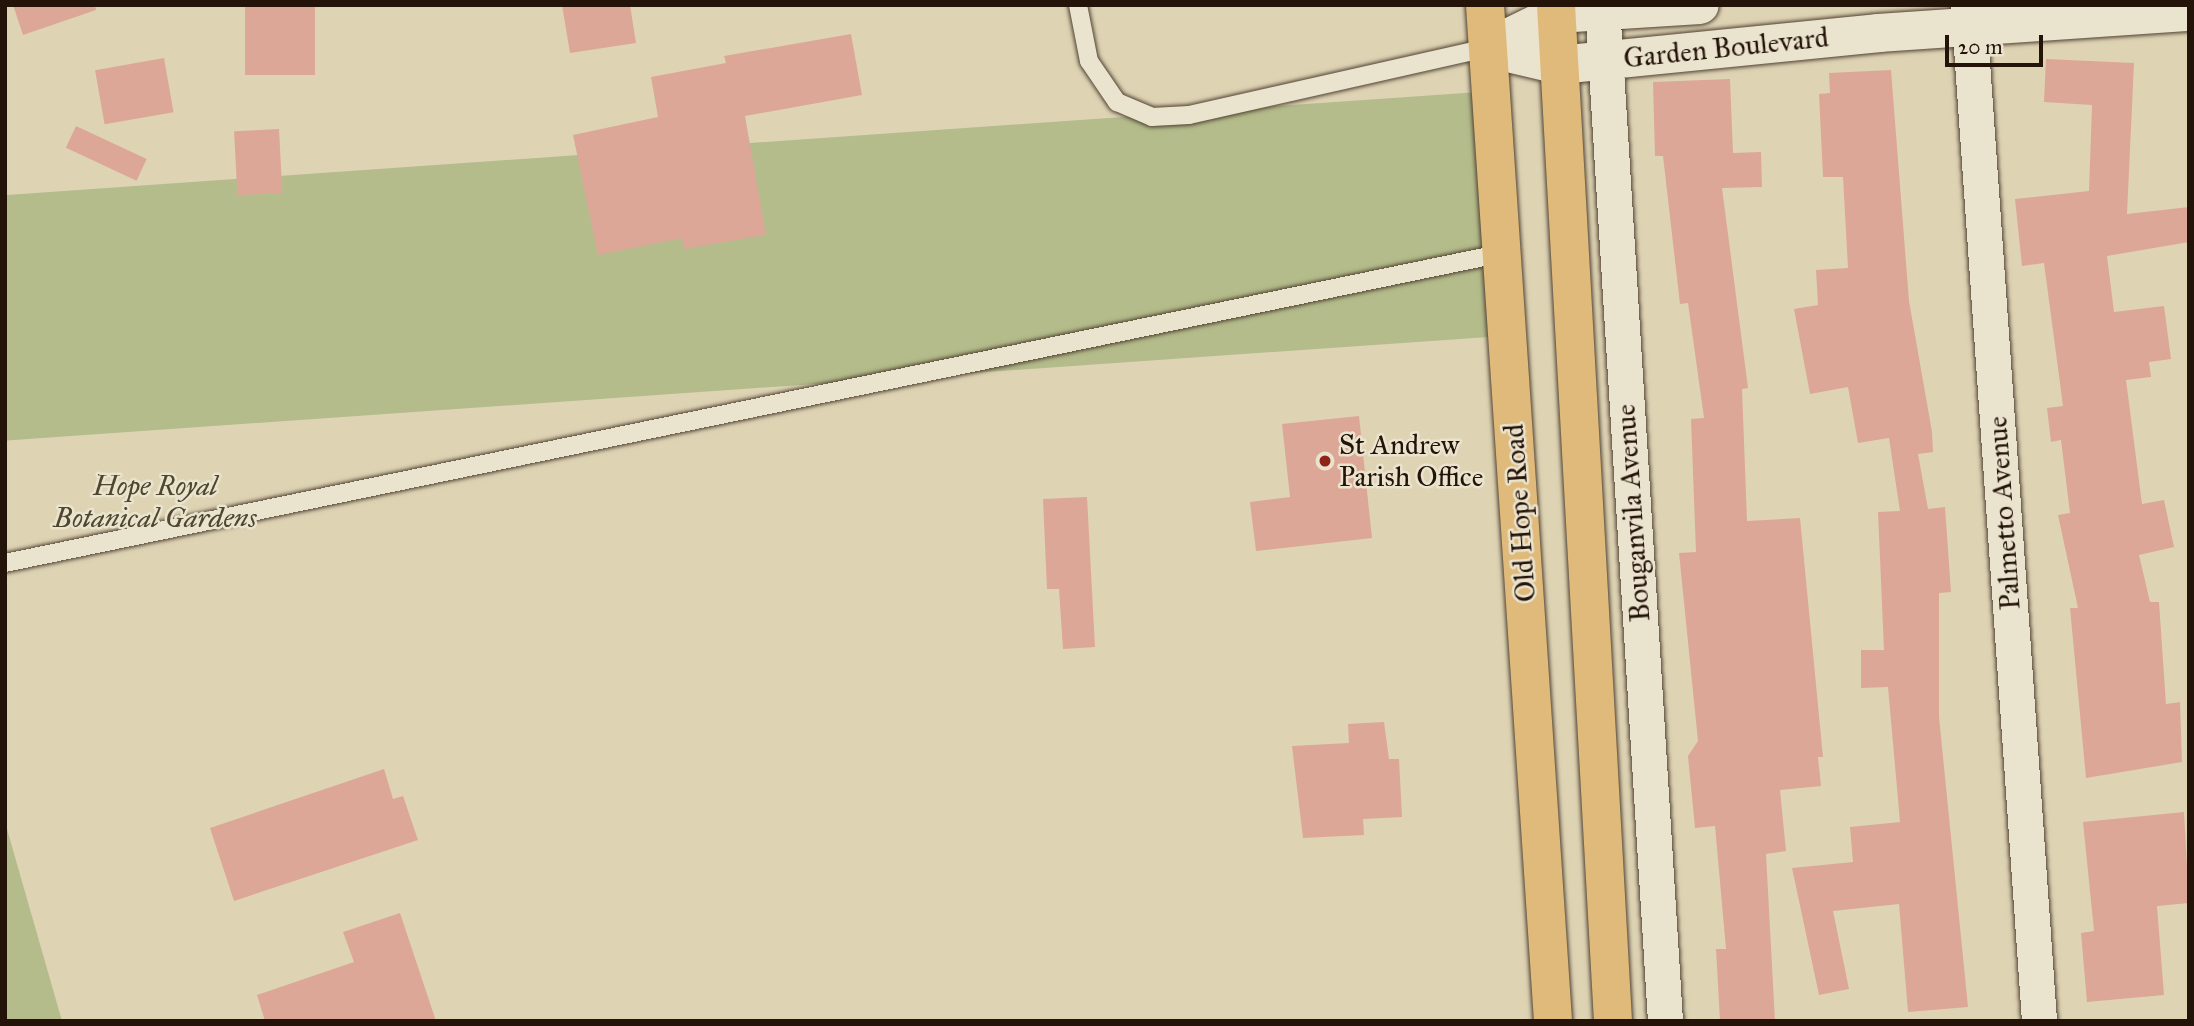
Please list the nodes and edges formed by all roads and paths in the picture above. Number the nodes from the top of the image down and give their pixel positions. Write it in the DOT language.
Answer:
graph roads {
  1 [pos="1078,5"];
  2 [pos="1485,5"];
  3 [pos="1700,5"];
  4 [pos="1602,8"];
  5 [pos="1557,9"];
  6 [pos="2189,12"];
  7 [pos="1969,16"];
  8 [pos="1487,48"];
  9 [pos="1605,60"];
  10 [pos="1559,65"];
  11 [pos="1503,253"];
  12 [pos="5,563"];
  13 [pos="1553,1021"];
  14 [pos="1613,1021"];
  15 [pos="1665,1021"];
  16 [pos="2039,1021"];
  1 -- 8 [label="lane"];
  2 -- 8 [label="main road, Old Hope Road"];
  3 -- 4 [label="street, Garden Boulevard"];
  4 -- 5 [label="street, Garden Boulevard"];
  4 -- 9 [label="street, Bouganvila Avenue"];
  5 -- 8 [label="street, Garden Boulevard"];
  5 -- 10 [label="main road"];
  6 -- 7 [label="street, Garden Boulevard"];
  7 -- 9 [label="street, Garden Boulevard"];
  7 -- 16 [label="street, Palmetto Avenue"];
  8 -- 10 [label="street, Garden Boulevard"];
  8 -- 11 [label="main road, Old Hope Road"];
  9 -- 10 [label="street, Garden Boulevard"];
  9 -- 15 [label="street, Bouganvila Avenue"];
  10 -- 14 [label="main road"];
  11 -- 12 [label="lane"];
  11 -- 13 [label="main road, Old Hope Road"];
}
